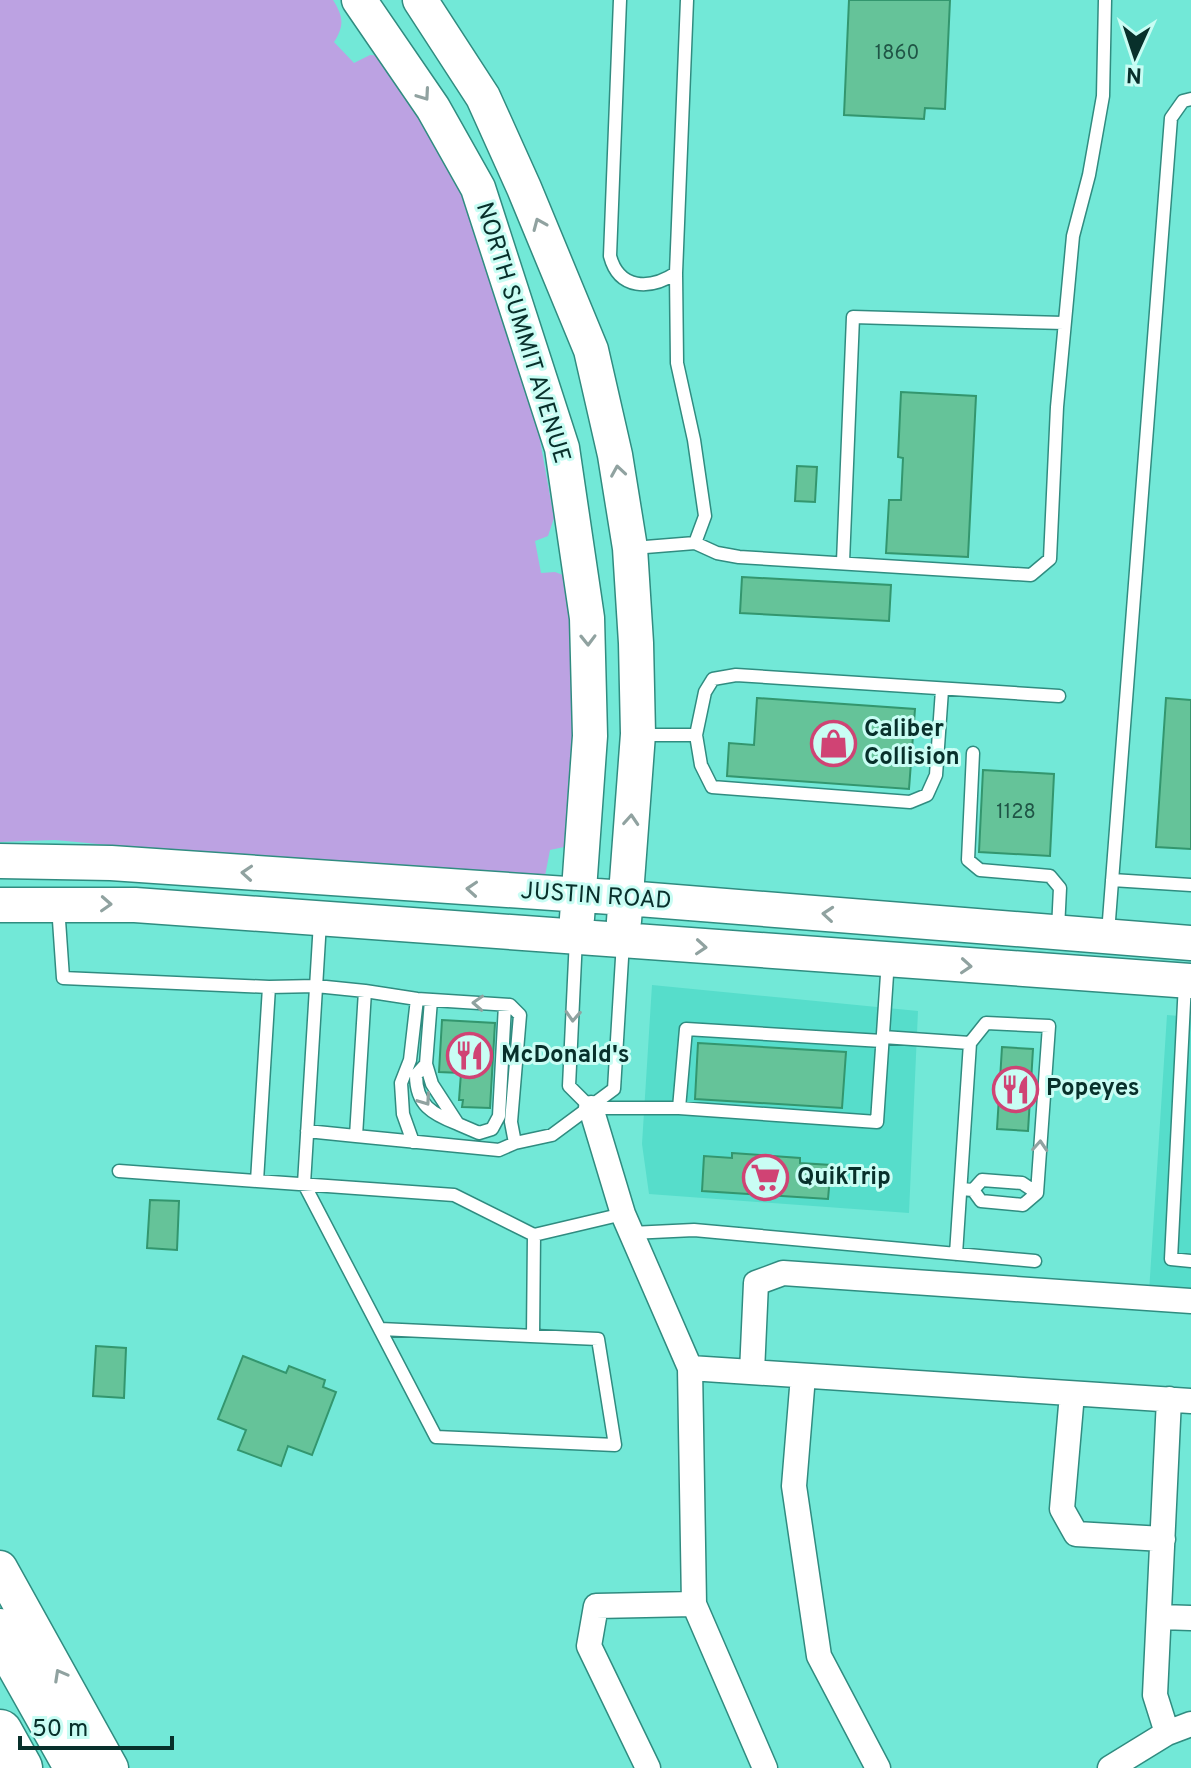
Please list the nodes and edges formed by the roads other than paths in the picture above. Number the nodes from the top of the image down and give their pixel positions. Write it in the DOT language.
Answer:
graph roads {
  1 [pos="359,0"];
  2 [pos="620,0"];
  3 [pos="687,0"];
  4 [pos="1105,0"];
  5 [pos="425,2"];
  6 [pos="380,30"];
  7 [pos="1191,99"];
  8 [pos="676,273"];
  9 [pos="1064,323"];
  10 [pos="695,543"];
  11 [pos="630,548"];
  12 [pos="579,562"];
  13 [pos="843,562"];
  14 [pos="942,690"];
  15 [pos="1059,696"];
  16 [pos="638,734"];
  17 [pos="696,735"];
  18 [pos="973,753"];
  19 [pos="0,861"];
  20 [pos="1112,880"];
  21 [pos="1191,885"];
  22 [pos="578,896"];
  23 [pos="626,898"];
  24 [pos="57,904"];
  25 [pos="0,905"];
  26 [pos="320,919"];
  27 [pos="1058,932"];
  28 [pos="1108,936"];
  29 [pos="576,938"];
  30 [pos="623,942"];
  31 [pos="1191,943"];
  32 [pos="888,960"];
  33 [pos="1188,981"];
  34 [pos="316,986"];
  35 [pos="269,987"];
  36 [pos="365,991"];
  37 [pos="424,1000"];
  38 [pos="505,1005"];
  39 [pos="882,1039"];
  40 [pos="970,1043"];
  41 [pos="1186,1051"];
  42 [pos="426,1064"];
  43 [pos="591,1108"];
  44 [pos="679,1108"];
  45 [pos="1185,1109"];
  46 [pos="458,1124"];
  47 [pos="307,1131"];
  48 [pos="356,1136"];
  49 [pos="413,1142"];
  50 [pos="515,1143"];
  51 [pos="119,1171"];
  52 [pos="257,1181"];
  53 [pos="304,1184"];
  54 [pos="967,1190"];
  55 [pos="1037,1193"];
  56 [pos="627,1224"];
  57 [pos="534,1235"];
  58 [pos="956,1254"];
  59 [pos="1035,1261"];
  60 [pos="1191,1261"];
  61 [pos="1191,1301"];
  62 [pos="380,1329"];
  63 [pos="533,1336"];
  64 [pos="690,1368"];
  65 [pos="752,1372"];
  66 [pos="803,1376"];
  67 [pos="1072,1394"];
  68 [pos="1180,1400"];
  69 [pos="1163,1539"];
  70 [pos="0,1568"];
  71 [pos="694,1604"];
  72 [pos="1160,1617"];
  73 [pos="1191,1618"];
  74 [pos="0,1631"];
  75 [pos="1191,1724"];
  76 [pos="0,1732"];
  77 [pos="1167,1733"];
  78 [pos="20,1768"];
  79 [pos="77,1768"];
  80 [pos="111,1768"];
  81 [pos="648,1768"];
  82 [pos="765,1768"];
  83 [pos="878,1768"];
  84 [pos="1110,1768"];
  1 -- 6 [label="main road, NORTH SUMMIT AVENUE"];
  2 -- 8 [label="lane"];
  3 -- 8 [label="lane"];
  4 -- 9 [label="lane"];
  5 -- 6 [label="main road"];
  11 -- 5 [label="main road, NORTH SUMMIT AVENUE, one-way"];
  6 -- 12 [label="main road, NORTH SUMMIT AVENUE, one-way"];
  7 -- 20 [label="lane"];
  8 -- 10 [label="lane"];
  9 -- 13 [label="lane"];
  9 -- 13 [label="lane"];
  10 -- 11 [label="lane"];
  10 -- 13 [label="lane"];
  11 -- 12 [label="main road"];
  11 -- 16 [label="main road, NORTH SUMMIT AVENUE"];
  12 -- 22 [label="main road, NORTH SUMMIT AVENUE, one-way"];
  14 -- 15 [label="lane"];
  14 -- 17 [label="lane"];
  14 -- 17 [label="lane"];
  16 -- 17 [label="lane"];
  23 -- 16 [label="main road, NORTH SUMMIT AVENUE, one-way"];
  18 -- 27 [label="lane"];
  22 -- 19 [label="main road, JUSTIN ROAD, one-way"];
  20 -- 21 [label="lane"];
  20 -- 28 [label="lane"];
  22 -- 23 [label="main road, JUSTIN ROAD"];
  22 -- 29 [label="main road, NORTH SUMMIT AVENUE"];
  27 -- 23 [label="main road, JUSTIN ROAD, one-way"];
  23 -- 30 [label="main road, NORTH SUMMIT AVENUE"];
  24 -- 25 [label="main road, JUSTIN ROAD"];
  24 -- 26 [label="main road, JUSTIN ROAD, one-way"];
  24 -- 35 [label="lane"];
  26 -- 29 [label="main road, JUSTIN ROAD"];
  26 -- 34 [label="lane"];
  27 -- 28 [label="main road, JUSTIN ROAD"];
  28 -- 31 [label="main road, JUSTIN ROAD"];
  29 -- 30 [label="main road, JUSTIN ROAD"];
  29 -- 43 [label="lane, one-way"];
  30 -- 32 [label="main road, JUSTIN ROAD, one-way"];
  30 -- 43 [label="lane"];
  32 -- 33 [label="main road, JUSTIN ROAD, one-way"];
  32 -- 39 [label="lane"];
  33 -- 41 [label="lane"];
  34 -- 35 [label="lane"];
  34 -- 36 [label="lane"];
  34 -- 47 [label="lane"];
  35 -- 52 [label="lane"];
  36 -- 37 [label="lane"];
  36 -- 48 [label="lane"];
  38 -- 37 [label="lane, one-way"];
  37 -- 42 [label="lane"];
  37 -- 49 [label="lane"];
  38 -- 46 [label="lane"];
  38 -- 50 [label="lane"];
  39 -- 40 [label="lane"];
  39 -- 44 [label="lane"];
  39 -- 44 [label="lane"];
  40 -- 54 [label="lane"];
  55 -- 40 [label="lane, one-way"];
  41 -- 45 [label="lane"];
  42 -- 46 [label="lane"];
  42 -- 46 [label="lane, one-way"];
  43 -- 44 [label="lane"];
  43 -- 50 [label="lane"];
  43 -- 56 [label="street"];
  45 -- 60 [label="lane"];
  47 -- 48 [label="lane"];
  47 -- 53 [label="lane"];
  48 -- 49 [label="lane"];
  49 -- 50 [label="lane"];
  51 -- 52 [label="lane"];
  52 -- 53 [label="lane"];
  53 -- 57 [label="lane"];
  53 -- 62 [label="lane"];
  54 -- 55 [label="lane"];
  54 -- 55 [label="lane"];
  54 -- 58 [label="lane"];
  56 -- 57 [label="lane"];
  56 -- 58 [label="lane"];
  56 -- 64 [label="street"];
  57 -- 63 [label="lane"];
  58 -- 59 [label="lane"];
  61 -- 65 [label="street"];
  62 -- 63 [label="lane"];
  62 -- 63 [label="lane"];
  64 -- 65 [label="street"];
  64 -- 71 [label="street"];
  65 -- 66 [label="street"];
  66 -- 67 [label="street"];
  66 -- 83 [label="street"];
  67 -- 68 [label="street"];
  67 -- 69 [label="street"];
  68 -- 69 [label="street"];
  69 -- 72 [label="street"];
  80 -- 70 [label="main road, one-way"];
  71 -- 81 [label="street"];
  71 -- 82 [label="street"];
  72 -- 73 [label="street"];
  72 -- 77 [label="street"];
  74 -- 79 [label="highway"];
  75 -- 77 [label="street"];
  76 -- 78 [label="highway"];
  77 -- 84 [label="street"];
}
